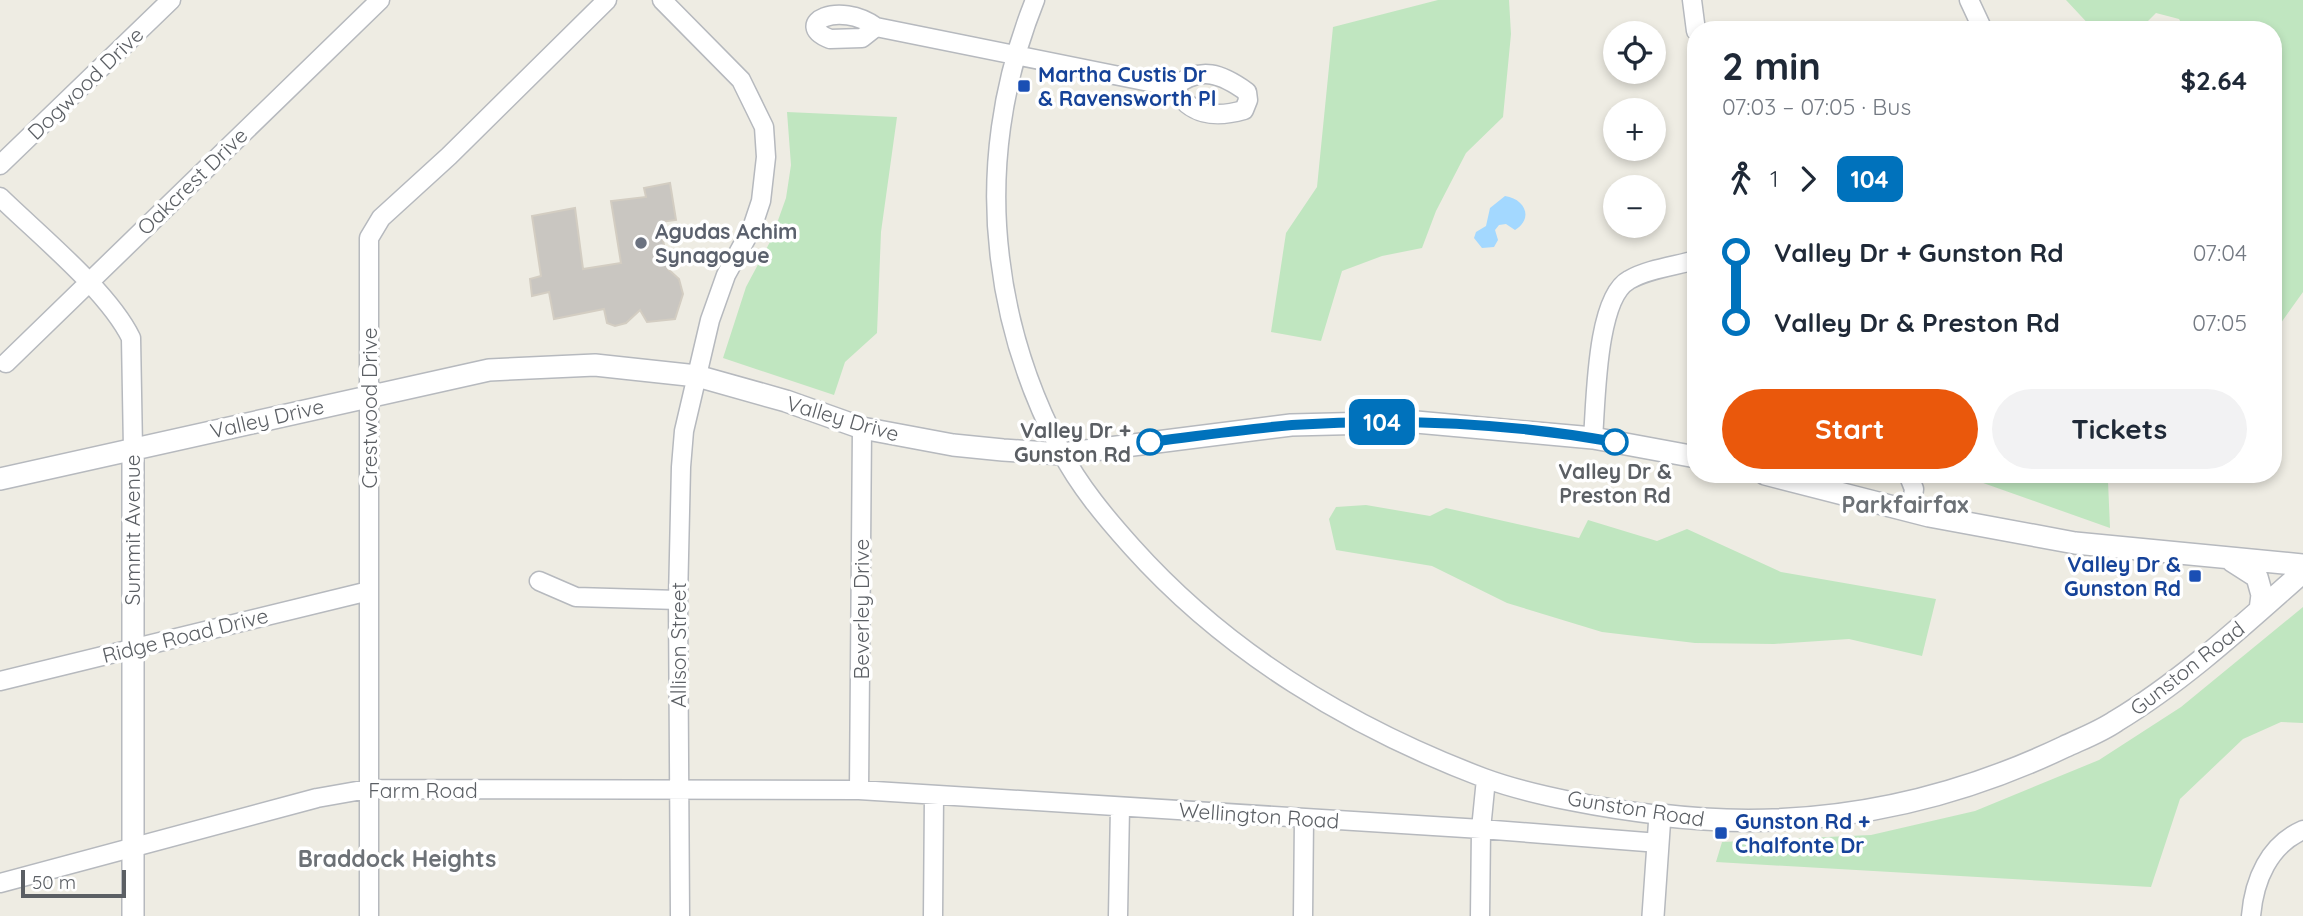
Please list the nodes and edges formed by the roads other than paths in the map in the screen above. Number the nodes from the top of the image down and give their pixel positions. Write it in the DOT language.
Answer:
graph roads {
  1 [pos="171,0"];
  2 [pos="380,0"];
  3 [pos="607,0"];
  4 [pos="662,0"];
  5 [pos="1035,0"];
  6 [pos="1692,0"];
  7 [pos="1969,0"];
  8 [pos="1695,21"];
  9 [pos="1979,21"];
  10 [pos="876,27"];
  11 [pos="1015,57"];
  12 [pos="1174,87"];
  13 [pos="0,165"];
  14 [pos="0,197"];
  15 [pos="1687,263"];
  16 [pos="88,283"];
  17 [pos="6,363"];
  18 [pos="697,376"];
  19 [pos="371,394"];
  20 [pos="862,428"];
  21 [pos="1593,438"];
  22 [pos="133,449"];
  23 [pos="1062,454"];
  24 [pos="1687,455"];
  25 [pos="0,479"];
  26 [pos="1802,483"];
  27 [pos="1912,483"];
  28 [pos="1911,510"];
  29 [pos="2223,558"];
  30 [pos="2303,565"];
  31 [pos="2303,572"];
  32 [pos="539,580"];
  33 [pos="369,591"];
  34 [pos="678,600"];
  35 [pos="2260,610"];
  36 [pos="132,648"];
  37 [pos="0,681"];
  38 [pos="1486,779"];
  39 [pos="368,789"];
  40 [pos="678,789"];
  41 [pos="859,790"];
  42 [pos="934,795"];
  43 [pos="1120,807"];
  44 [pos="1660,815"];
  45 [pos="1304,818"];
  46 [pos="1481,829"];
  47 [pos="2303,830"];
  48 [pos="1659,843"];
  49 [pos="134,848"];
  50 [pos="0,883"];
  51 [pos="132,916"];
  52 [pos="369,916"];
  53 [pos="680,916"];
  54 [pos="933,916"];
  55 [pos="1118,916"];
  56 [pos="1303,916"];
  57 [pos="1480,916"];
  58 [pos="1653,916"];
  59 [pos="2251,916"];
  1 -- 13 [label="street, Dogwood Drive"];
  2 -- 16 [label="street, Oakcrest Drive"];
  3 -- 19 [label="street, Crestwood Drive"];
  4 -- 18 [label="street, Allison Street"];
  5 -- 11 [label="street, Gunston Road"];
  6 -- 8 [label="street"];
  7 -- 9 [label="street"];
  10 -- 11 [label="street"];
  11 -- 12 [label="street"];
  11 -- 23 [label="street, Gunston Road"];
  14 -- 16 [label="street, Summit Avenue"];
  15 -- 21 [label="street"];
  16 -- 17 [label="street, Oakcrest Drive"];
  16 -- 22 [label="street, Summit Avenue"];
  18 -- 19 [label="street, Valley Drive"];
  18 -- 20 [label="street, Valley Drive"];
  18 -- 34 [label="street, Allison Street"];
  19 -- 22 [label="street, Valley Drive"];
  19 -- 33 [label="street, Crestwood Drive"];
  20 -- 23 [label="street, Valley Drive"];
  20 -- 41 [label="street, Beverley Drive"];
  21 -- 23 [label="street, Valley Drive"];
  21 -- 24 [label="street, Valley Drive"];
  22 -- 25 [label="street, Valley Drive"];
  22 -- 36 [label="street, Summit Avenue"];
  23 -- 38 [label="street, Gunston Road"];
  26 -- 28 [label="street"];
  27 -- 28 [label="street"];
  28 -- 29 [label="street"];
  29 -- 30 [label="street"];
  29 -- 35 [label="street"];
  31 -- 35 [label="street, Gunston Road"];
  32 -- 34 [label="street"];
  33 -- 36 [label="street, Ridge Road Drive"];
  33 -- 39 [label="street, Crestwood Drive"];
  34 -- 40 [label="street, Allison Street"];
  35 -- 44 [label="street, Gunston Road"];
  36 -- 37 [label="street, Ridge Road Drive"];
  36 -- 49 [label="street, Summit Avenue"];
  38 -- 44 [label="street, Gunston Road"];
  38 -- 46 [label="street"];
  39 -- 40 [label="street, Farm Road"];
  39 -- 49 [label="street, Farm Road"];
  39 -- 52 [label="street, Crestwood Drive"];
  40 -- 41 [label="street, Farm Road"];
  40 -- 53 [label="street, Allison Street"];
  41 -- 42 [label="street, Wellington Road"];
  42 -- 43 [label="street, Wellington Road"];
  42 -- 54 [label="street"];
  43 -- 45 [label="street, Wellington Road"];
  43 -- 55 [label="street"];
  44 -- 48 [label="street"];
  45 -- 46 [label="street, Wellington Road"];
  45 -- 56 [label="street"];
  46 -- 48 [label="street, Wellington Road"];
  46 -- 57 [label="street"];
  47 -- 59 [label="street"];
  48 -- 58 [label="street"];
  49 -- 50 [label="street, Farm Road"];
  49 -- 51 [label="street, Summit Avenue"];
}
